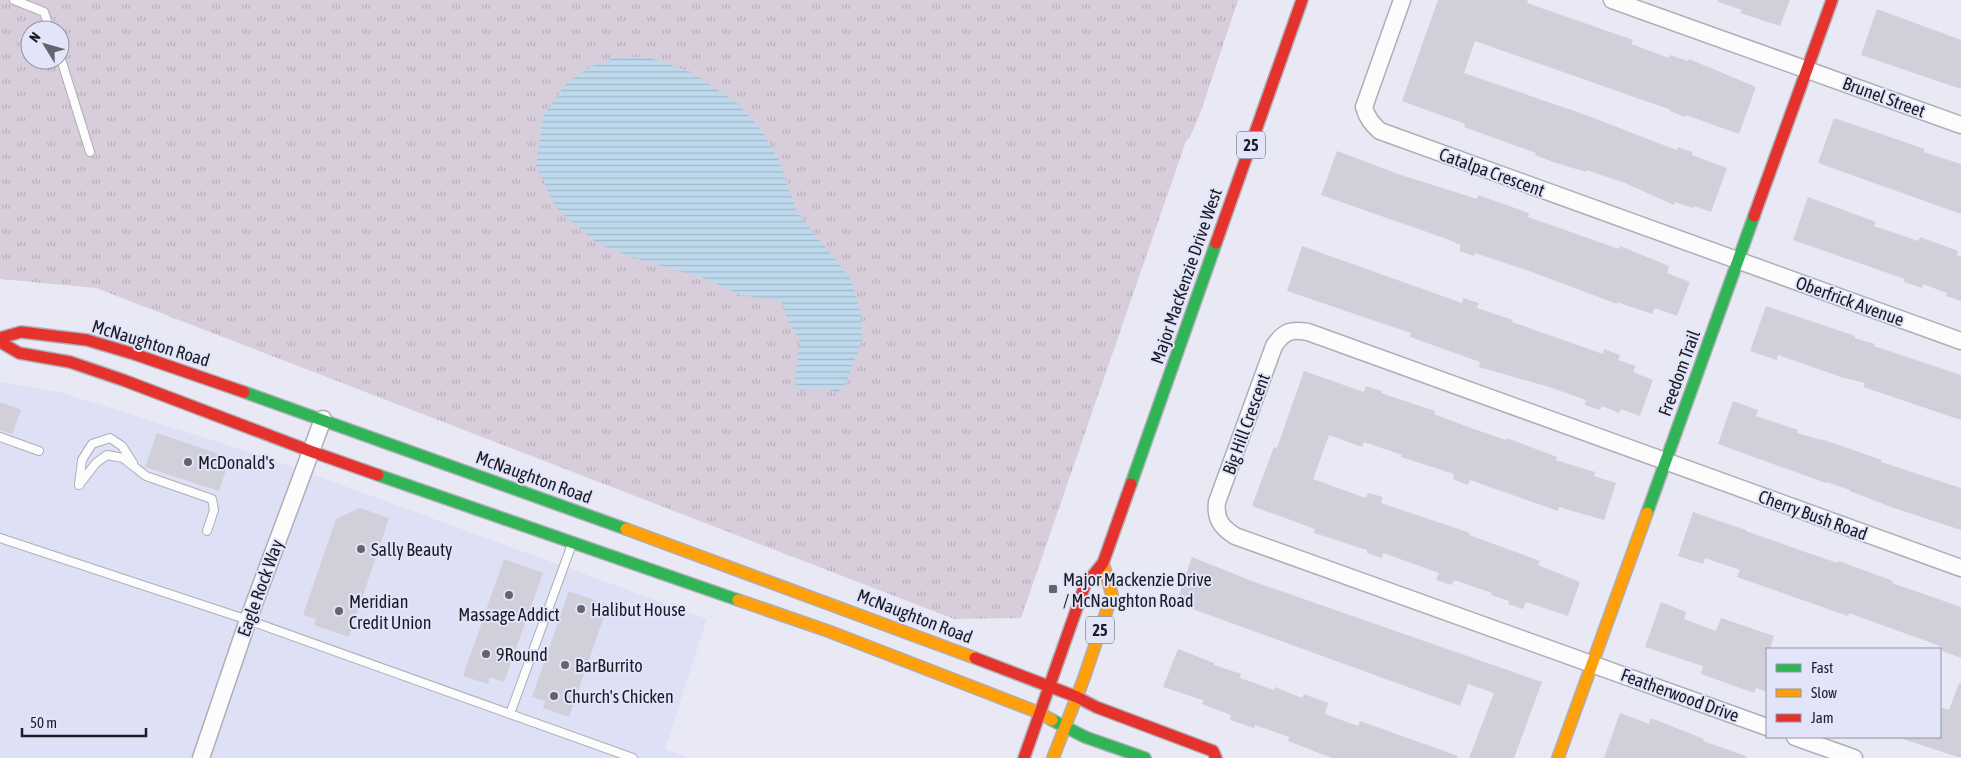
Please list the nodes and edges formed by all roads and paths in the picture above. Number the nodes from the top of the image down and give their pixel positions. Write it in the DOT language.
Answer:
graph roads {
  1 [pos="14,0"];
  2 [pos="1302,0"];
  3 [pos="1402,0"];
  4 [pos="1612,0"];
  5 [pos="1832,0"];
  6 [pos="47,20"];
  7 [pos="1806,69"];
  8 [pos="64,70"];
  9 [pos="1961,125"];
  10 [pos="90,152"];
  11 [pos="1738,261"];
  12 [pos="0,338"];
  13 [pos="1961,341"];
  14 [pos="0,342"];
  15 [pos="323,419"];
  16 [pos="0,437"];
  17 [pos="39,451"];
  18 [pos="310,451"];
  19 [pos="1666,461"];
  20 [pos="134,466"];
  21 [pos="207,531"];
  22 [pos="0,538"];
  23 [pos="573,542"];
  24 [pos="1103,563"];
  25 [pos="1961,568"];
  26 [pos="248,620"];
  27 [pos="1592,664"];
  28 [pos="1050,686"];
  29 [pos="1077,697"];
  30 [pos="1040,713"];
  31 [pos="510,714"];
  32 [pos="1065,726"];
  33 [pos="1766,727"];
  34 [pos="1798,738"];
  35 [pos="201,758"];
  36 [pos="633,758"];
  37 [pos="1024,758"];
  38 [pos="1052,758"];
  39 [pos="1145,758"];
  40 [pos="1216,758"];
  41 [pos="1558,758"];
  42 [pos="1854,758"];
  1 -- 6 [label="lane"];
  2 -- 24 [label="street, Major MacKenzie Drive West / 25"];
  3 -- 11 [label="street, Catalpa Crescent"];
  4 -- 7 [label="street"];
  5 -- 7 [label="street, Freedom Trail"];
  7 -- 9 [label="street, Brunel Street"];
  7 -- 11 [label="street, Freedom Trail"];
  8 -- 10 [label="lane"];
  11 -- 13 [label="street, Oberfrick Avenue"];
  11 -- 19 [label="street, Freedom Trail"];
  12 -- 15 [label="street, McNaughton Road"];
  14 -- 18 [label="street"];
  15 -- 18 [label="street, Eagle Rock Way"];
  15 -- 28 [label="street, McNaughton Road"];
  16 -- 17 [label="lane"];
  18 -- 23 [label="street"];
  18 -- 26 [label="street, Eagle Rock Way"];
  19 -- 25 [label="street, Cherry Bush Road"];
  19 -- 27 [label="street, Freedom Trail"];
  19 -- 27 [label="street, Big Hill Crescent"];
  20 -- 20 [label="lane"];
  20 -- 21 [label="lane"];
  22 -- 26 [label="lane"];
  23 -- 30 [label="street"];
  23 -- 31 [label="lane"];
  24 -- 28 [label="street, Major MacKenzie Drive West / 25"];
  24 -- 29 [label="street, 25"];
  26 -- 31 [label="lane"];
  26 -- 35 [label="street, Eagle Rock Way"];
  27 -- 33 [label="street, Featherwood Drive"];
  27 -- 41 [label="street, Freedom Trail"];
  28 -- 29 [label="street, McNaughton Road"];
  28 -- 30 [label="street, Major MacKenzie Drive West / 25"];
  29 -- 32 [label="street, 25"];
  29 -- 40 [label="street, McNaughton Road"];
  30 -- 32 [label="street"];
  30 -- 37 [label="street, Major MacKenzie Drive West / 25"];
  31 -- 36 [label="lane"];
  32 -- 38 [label="street, 25"];
  32 -- 39 [label="street"];
  34 -- 42 [label="street"];
}
